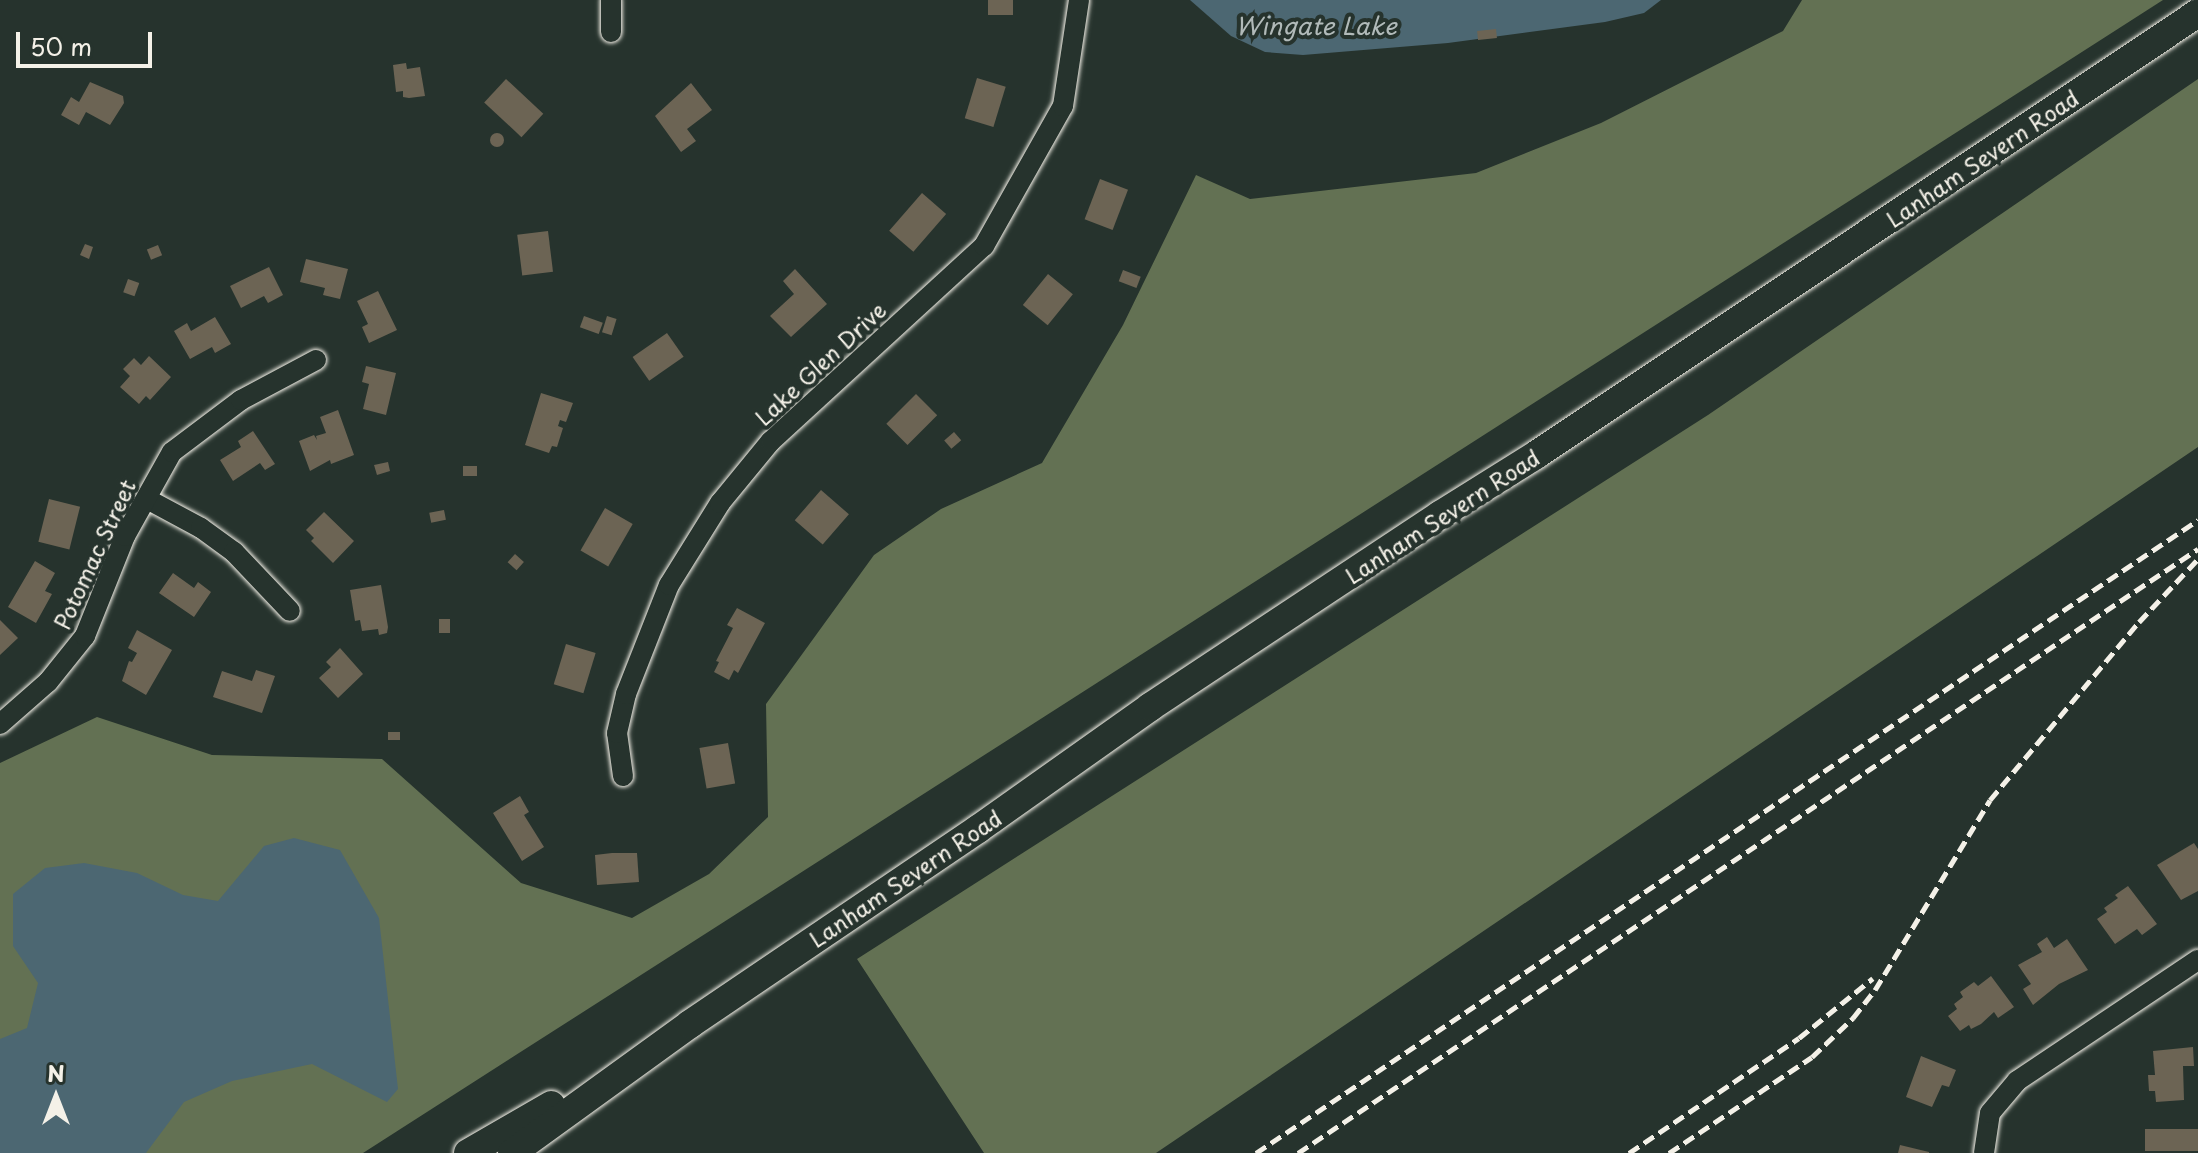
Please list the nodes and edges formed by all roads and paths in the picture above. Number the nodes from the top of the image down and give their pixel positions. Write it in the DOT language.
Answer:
graph roads {
  1 [pos="611,0"];
  2 [pos="1079,0"];
  3 [pos="2198,13"];
  4 [pos="611,32"];
  5 [pos="316,360"];
  6 [pos="147,499"];
  7 [pos="290,611"];
  8 [pos="0,724"];
  9 [pos="623,776"];
  10 [pos="2198,960"];
  11 [pos="690,1024"];
  12 [pos="468,1153"];
  13 [pos="512,1153"];
  14 [pos="1984,1153"];
  1 -- 4 [label="street"];
  2 -- 9 [label="street, Lake Glen Drive"];
  3 -- 11 [label="main road, Lanham Severn Road"];
  5 -- 6 [label="street, Potomac Street"];
  6 -- 7 [label="street"];
  6 -- 8 [label="street, Potomac Street"];
  10 -- 14 [label="street"];
  11 -- 12 [label="main road, Lanham Severn Road"];
  11 -- 13 [label="main road, Lanham Severn Road"];
}
